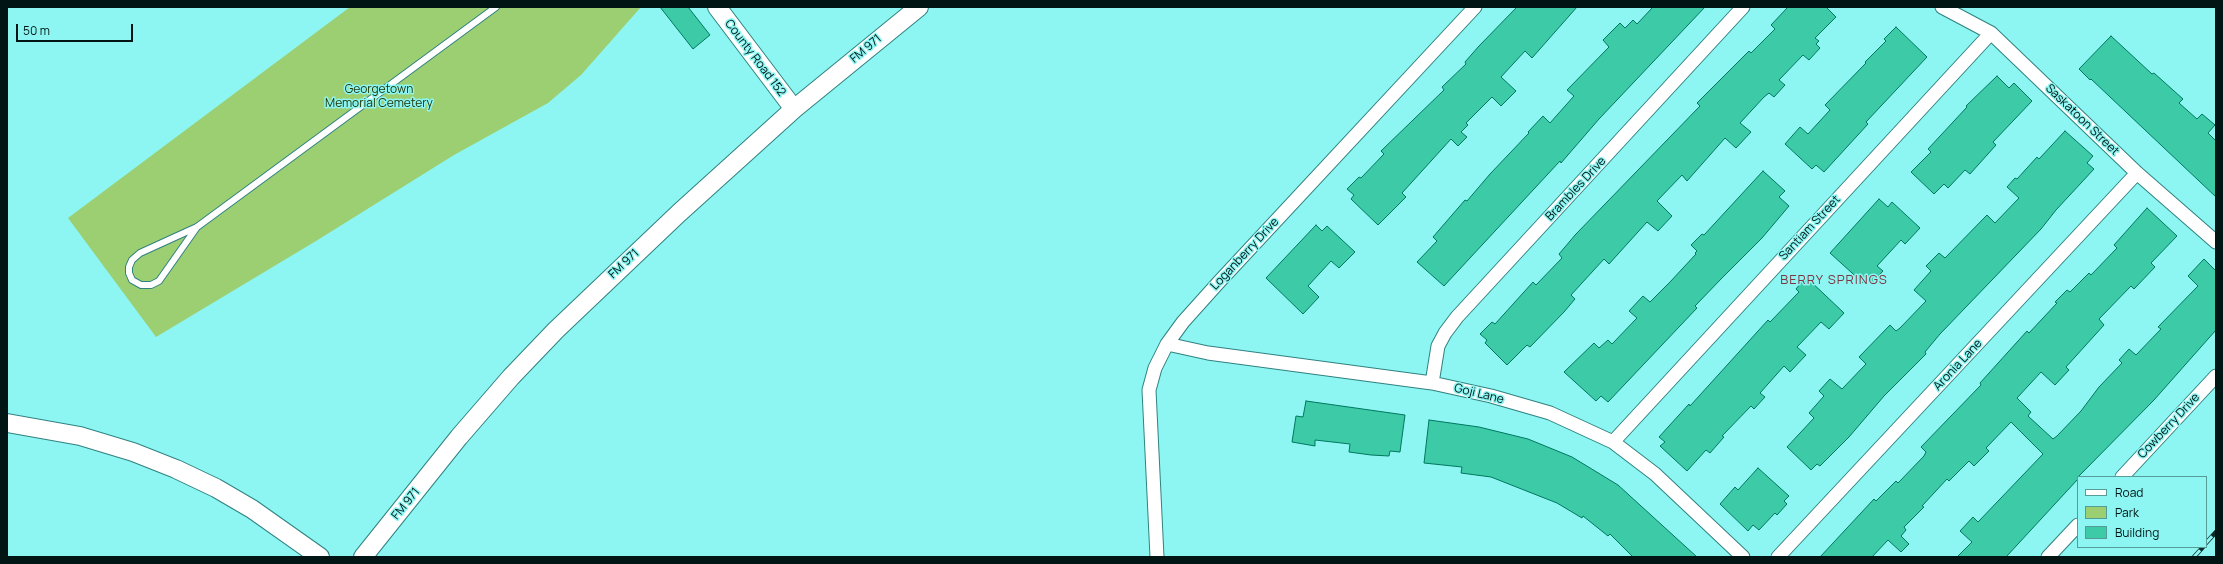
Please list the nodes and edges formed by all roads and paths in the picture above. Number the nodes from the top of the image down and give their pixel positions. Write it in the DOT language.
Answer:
graph roads {
  1 [pos="496,7"];
  2 [pos="717,7"];
  3 [pos="919,7"];
  4 [pos="1474,7"];
  5 [pos="1743,7"];
  6 [pos="1942,7"];
  7 [pos="1991,33"];
  8 [pos="794,109"];
  9 [pos="2137,173"];
  10 [pos="197,227"];
  11 [pos="2216,242"];
  12 [pos="1167,344"];
  13 [pos="2216,376"];
  14 [pos="1432,383"];
  15 [pos="7,423"];
  16 [pos="1614,442"];
  17 [pos="2123,476"];
  18 [pos="2077,526"];
  19 [pos="320,557"];
  20 [pos="363,557"];
  21 [pos="1158,557"];
  22 [pos="1743,557"];
  23 [pos="1778,557"];
  24 [pos="2048,557"];
  1 -- 10 [label="lane"];
  2 -- 8 [label="main road, County Road 152"];
  3 -- 8 [label="main road, FM 971 / FM 971"];
  4 -- 12 [label="street, Loganberry Drive"];
  5 -- 14 [label="street, Brambles Drive"];
  6 -- 7 [label="street, Saskatoon Street"];
  7 -- 9 [label="street, Saskatoon Street"];
  7 -- 16 [label="street, Santiam Street"];
  8 -- 20 [label="main road, FM 971 / FM 971"];
  9 -- 11 [label="street, Saskatoon Street"];
  9 -- 23 [label="street, Aronia Lane"];
  10 -- 10 [label="lane"];
  12 -- 14 [label="street, Goji Lane"];
  12 -- 21 [label="street, Loganberry Drive"];
  13 -- 17 [label="street, Cowberry Drive"];
  14 -- 16 [label="street, Goji Lane"];
  15 -- 19 [label="main road"];
  16 -- 22 [label="street, Goji Lane"];
  18 -- 24 [label="street"];
}
